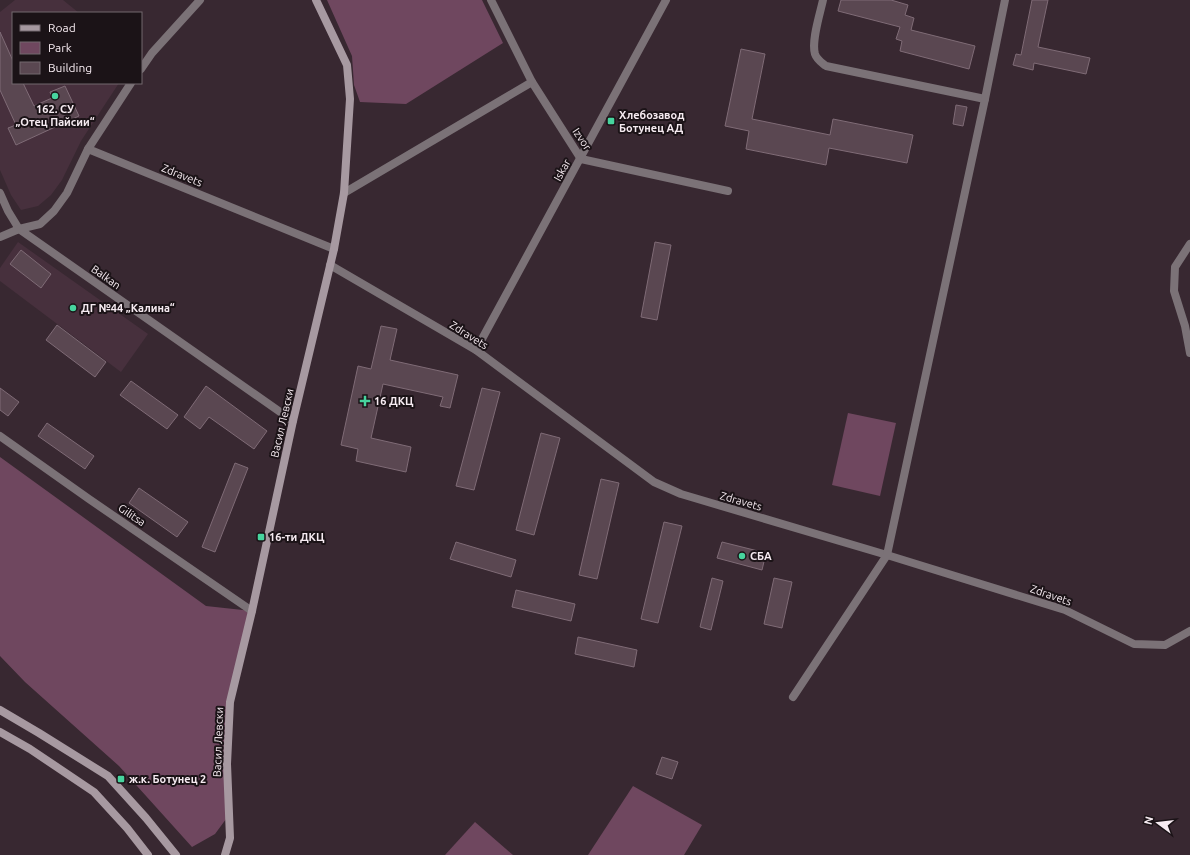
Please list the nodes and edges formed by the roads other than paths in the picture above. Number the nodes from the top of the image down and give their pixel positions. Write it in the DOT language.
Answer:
graph roads {
  1 [pos="200,0"];
  2 [pos="316,0"];
  3 [pos="491,0"];
  4 [pos="666,0"];
  5 [pos="823,0"];
  6 [pos="1005,0"];
  7 [pos="142,68"];
  8 [pos="532,82"];
  9 [pos="130,84"];
  10 [pos="985,99"];
  11 [pos="88,149"];
  12 [pos="581,159"];
  13 [pos="728,191"];
  14 [pos="0,193"];
  15 [pos="344,193"];
  16 [pos="19,229"];
  17 [pos="0,237"];
  18 [pos="1190,244"];
  19 [pos="334,249"];
  20 [pos="330,265"];
  21 [pos="476,350"];
  22 [pos="1190,353"];
  23 [pos="293,421"];
  24 [pos="0,436"];
  25 [pos="887,555"];
  26 [pos="252,611"];
  27 [pos="1190,631"];
  28 [pos="793,697"];
  29 [pos="0,710"];
  30 [pos="0,732"];
  31 [pos="148,855"];
  32 [pos="176,855"];
  33 [pos="225,855"];
  1 -- 7 [label="street"];
  2 -- 15 [label="street, Васил Левски"];
  3 -- 8 [label="street, Izvor"];
  4 -- 12 [label="street, Iskar"];
  5 -- 10 [label="street"];
  6 -- 10 [label="street"];
  8 -- 12 [label="street, Izvor"];
  8 -- 15 [label="street"];
  9 -- 11 [label="street"];
  10 -- 25 [label="street"];
  11 -- 16 [label="street"];
  11 -- 19 [label="street, Zdravets"];
  12 -- 13 [label="street, Izvor"];
  12 -- 21 [label="street, Iskar"];
  14 -- 16 [label="street, Balkan"];
  15 -- 19 [label="street, Васил Левски"];
  16 -- 17 [label="street"];
  16 -- 23 [label="street, Balkan"];
  18 -- 22 [label="street"];
  19 -- 20 [label="street, Васил Левски"];
  20 -- 21 [label="street, Zdravets"];
  20 -- 23 [label="street, Васил Левски"];
  21 -- 25 [label="street, Zdravets"];
  23 -- 26 [label="street, Васил Левски"];
  24 -- 26 [label="street, Gilitsa"];
  25 -- 27 [label="street, Zdravets"];
  25 -- 28 [label="street"];
  26 -- 33 [label="street, Васил Левски"];
  29 -- 32 [label="street"];
  30 -- 31 [label="street"];
}
